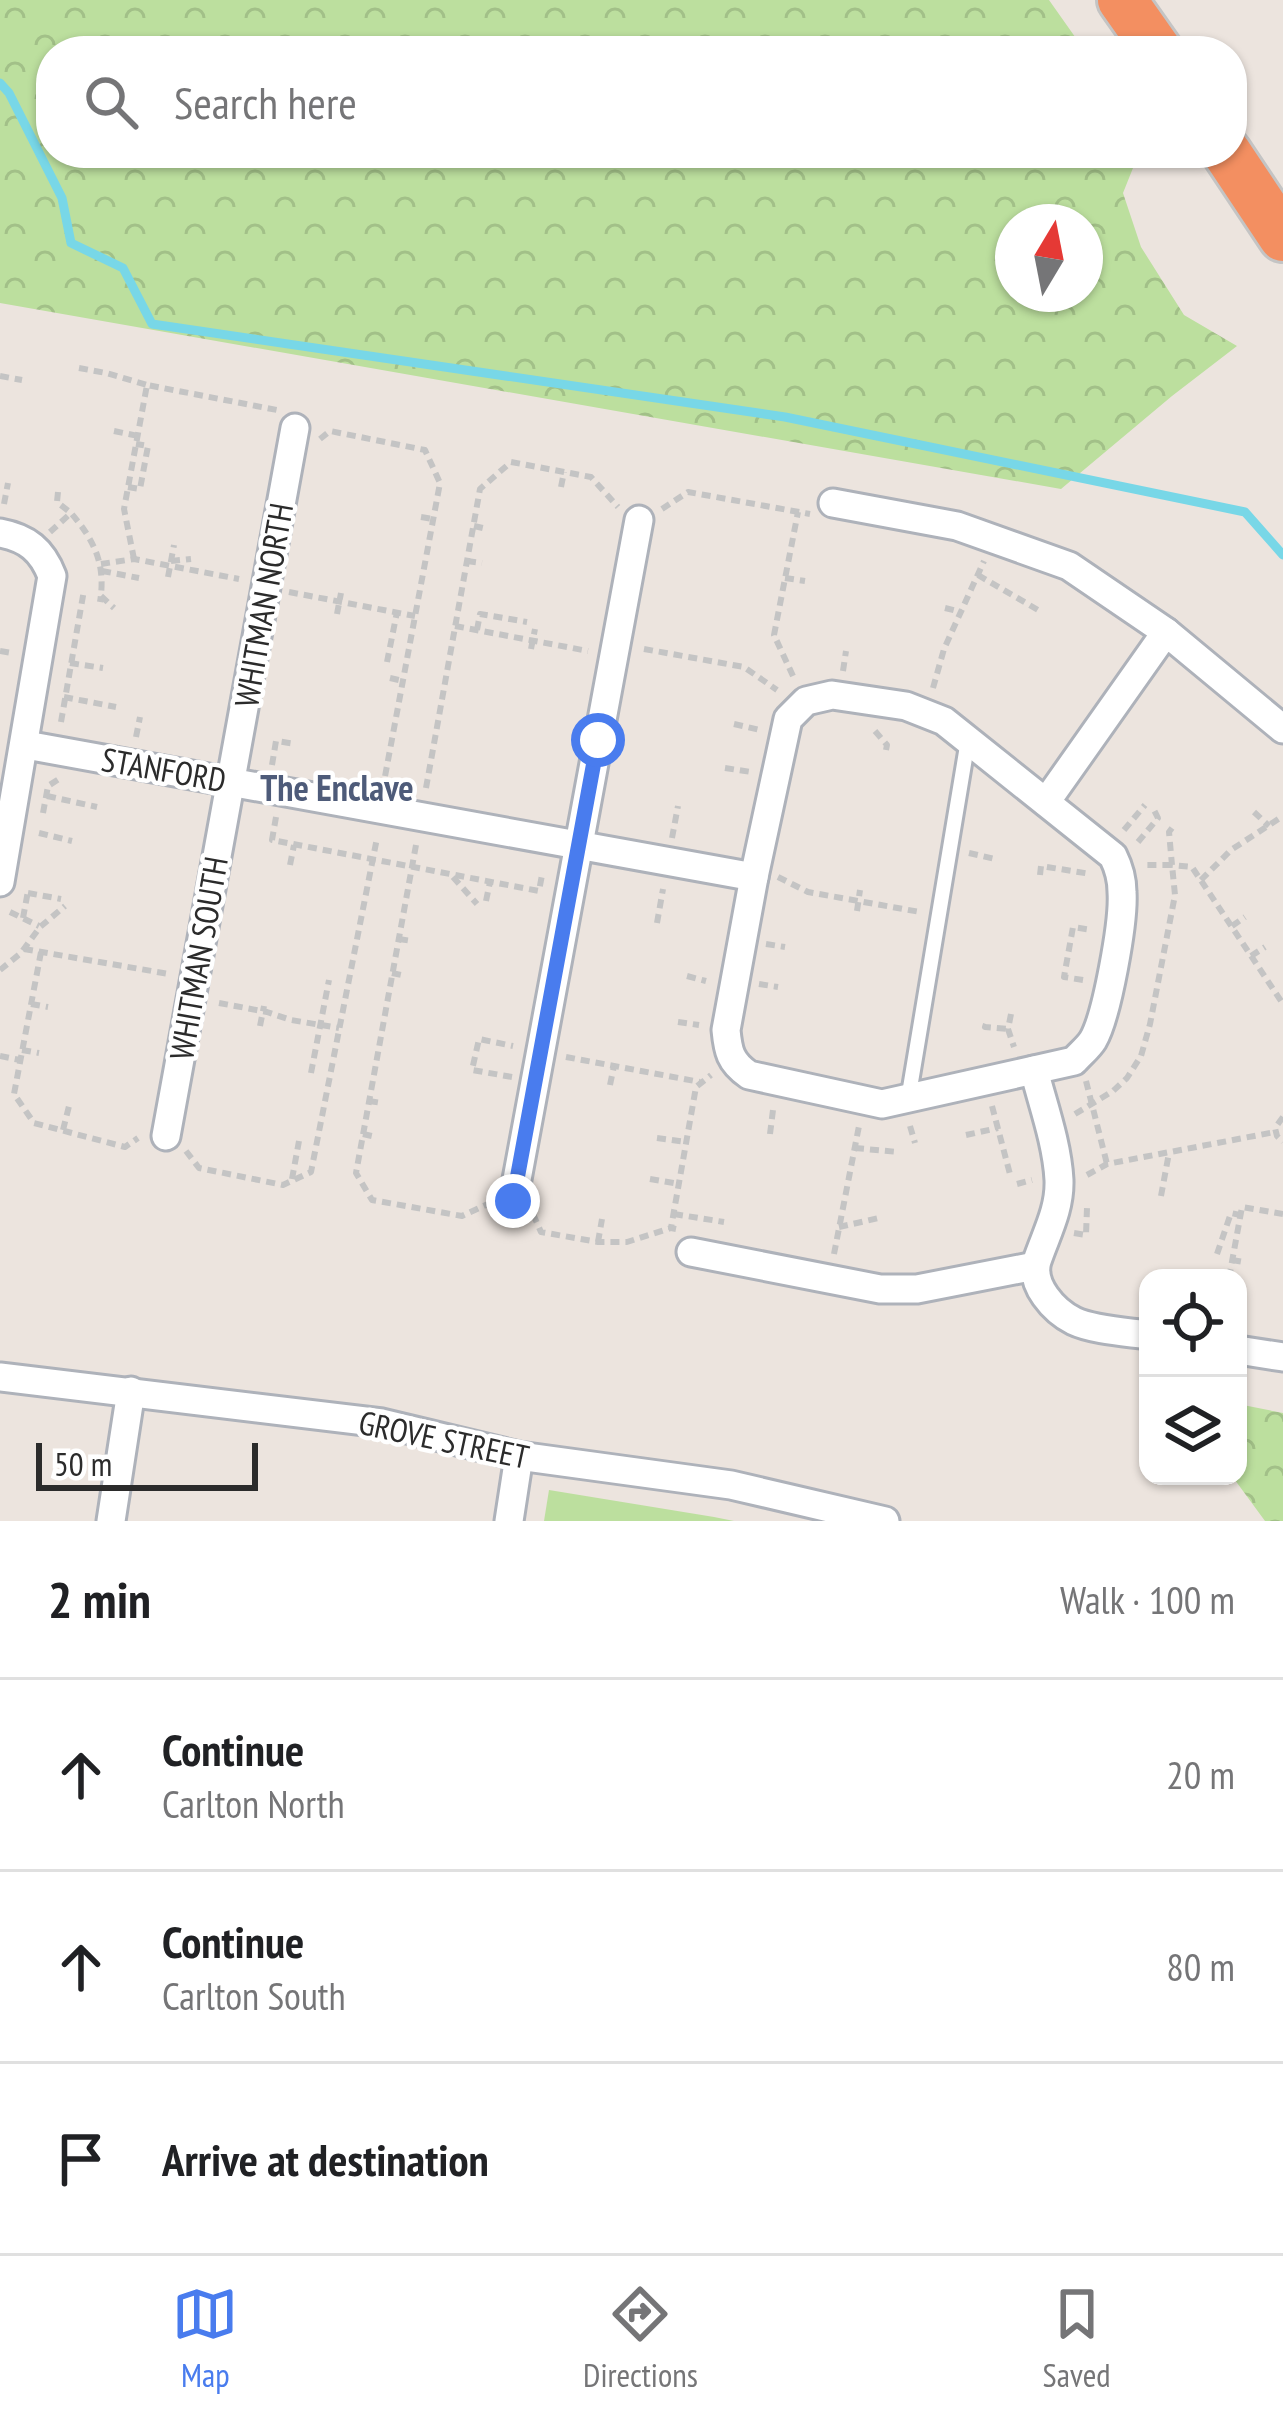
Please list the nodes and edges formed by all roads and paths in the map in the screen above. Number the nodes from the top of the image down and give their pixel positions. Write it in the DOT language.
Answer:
graph roads {
  1 [pos="1122,0"];
  2 [pos="1147,36"];
  3 [pos="1237,168"];
  4 [pos="1283,237"];
  5 [pos="80,368"];
  6 [pos="0,376"];
  7 [pos="22,380"];
  8 [pos="147,385"];
  9 [pos="201,396"];
  10 [pos="199,407"];
  11 [pos="114,431"];
  12 [pos="294,434"];
  13 [pos="370,439"];
  14 [pos="137,440"];
  15 [pos="367,453"];
  16 [pos="133,464"];
  17 [pos="144,466"];
  18 [pos="564,472"];
  19 [pos="8,483"];
  20 [pos="128,487"];
  21 [pos="561,487"];
  22 [pos="58,492"];
  23 [pos="4,504"];
  24 [pos="827,510"];
  25 [pos="798,512"];
  26 [pos="71,513"];
  27 [pos="421,517"];
  28 [pos="637,519"];
  29 [pos="433,520"];
  30 [pos="473,526"];
  31 [pos="487,529"];
  32 [pos="0,533"];
  33 [pos="48,534"];
  34 [pos="174,545"];
  35 [pos="413,552"];
  36 [pos="988,553"];
  37 [pos="427,554"];
  38 [pos="134,559"];
  39 [pos="467,561"];
  40 [pos="170,563"];
  41 [pos="482,563"];
  42 [pos="101,568"];
  43 [pos="772,570"];
  44 [pos="978,575"];
  45 [pos="786,576"];
  46 [pos="140,578"];
  47 [pos="167,578"];
  48 [pos="248,581"];
  49 [pos="805,581"];
  50 [pos="73,589"];
  51 [pos="84,590"];
  52 [pos="279,591"];
  53 [pos="101,597"];
  54 [pos="340,597"];
  55 [pos="765,604"];
  56 [pos="114,608"];
  57 [pos="780,608"];
  58 [pos="945,608"];
  59 [pos="1038,610"];
  60 [pos="397,612"];
  61 [pos="961,612"];
  62 [pos="337,614"];
  63 [pos="415,616"];
  64 [pos="527,622"];
  65 [pos="455,626"];
  66 [pos="535,629"];
  67 [pos="477,631"];
  68 [pos="1166,632"];
  69 [pos="692,644"];
  70 [pos="532,645"];
  71 [pos="628,646"];
  72 [pos="0,651"];
  73 [pos="846,651"];
  74 [pos="595,652"];
  75 [pos="12,653"];
  76 [pos="683,659"];
  77 [pos="705,660"];
  78 [pos="387,662"];
  79 [pos="70,663"];
  80 [pos="103,668"];
  81 [pos="703,670"];
  82 [pos="831,674"];
  83 [pos="805,676"];
  84 [pos="390,678"];
  85 [pos="403,681"];
  86 [pos="779,693"];
  87 [pos="933,693"];
  88 [pos="64,697"];
  89 [pos="116,706"];
  90 [pos="383,713"];
  91 [pos="397,715"];
  92 [pos="140,717"];
  93 [pos="761,723"];
  94 [pos="734,724"];
  95 [pos="886,726"];
  96 [pos="1283,729"];
  97 [pos="69,730"];
  98 [pos="968,740"];
  99 [pos="135,744"];
  100 [pos="296,744"];
  101 [pos="26,745"];
  102 [pos="886,750"];
  103 [pos="725,768"];
  104 [pos="272,769"];
  105 [pos="752,772"];
  106 [pos="68,776"];
  107 [pos="230,781"];
  108 [pos="383,790"];
  109 [pos="46,796"];
  110 [pos="424,798"];
  111 [pos="1046,802"];
  112 [pos="678,806"];
  113 [pos="97,807"];
  114 [pos="262,810"];
  115 [pos="1254,812"];
  116 [pos="1283,816"];
  117 [pos="379,828"];
  118 [pos="1172,828"];
  119 [pos="1265,832"];
  120 [pos="418,835"];
  121 [pos="1120,835"];
  122 [pos="72,841"];
  123 [pos="658,842"];
  124 [pos="294,845"];
  125 [pos="579,845"];
  126 [pos="1132,848"];
  127 [pos="372,860"];
  128 [pos="1088,862"];
  129 [pos="544,864"];
  130 [pos="290,865"];
  131 [pos="412,867"];
  132 [pos="32,873"];
  133 [pos="451,874"];
  134 [pos="1040,875"];
  135 [pos="764,876"];
  136 [pos="1201,880"];
  137 [pos="0,882"];
  138 [pos="490,882"];
  139 [pos="664,885"];
  140 [pos="860,890"];
  141 [pos="28,892"];
  142 [pos="487,901"];
  143 [pos="858,901"];
  144 [pos="477,904"];
  145 [pos="856,911"];
  146 [pos="10,912"];
  147 [pos="920,912"];
  148 [pos="1245,917"];
  149 [pos="23,918"];
  150 [pos="657,923"];
  151 [pos="1232,926"];
  152 [pos="40,927"];
  153 [pos="343,930"];
  154 [pos="358,933"];
  155 [pos="399,939"];
  156 [pos="412,941"];
  157 [pos="763,943"];
  158 [pos="1265,946"];
  159 [pos="97,947"];
  160 [pos="785,947"];
  161 [pos="24,949"];
  162 [pos="41,952"];
  163 [pos="1099,956"];
  164 [pos="1251,956"];
  165 [pos="97,964"];
  166 [pos="337,964"];
  167 [pos="351,966"];
  168 [pos="173,967"];
  169 [pos="0,970"];
  170 [pos="392,974"];
  171 [pos="406,976"];
  172 [pos="687,976"];
  173 [pos="329,980"];
  174 [pos="712,982"];
  175 [pos="778,987"];
  176 [pos="752,1000"];
  177 [pos="31,1004"];
  178 [pos="208,1004"];
  179 [pos="1283,1004"];
  180 [pos="48,1007"];
  181 [pos="263,1008"];
  182 [pos="1011,1013"];
  183 [pos="678,1022"];
  184 [pos="986,1024"];
  185 [pos="320,1025"];
  186 [pos="260,1026"];
  187 [pos="339,1028"];
  188 [pos="1008,1029"];
  189 [pos="703,1036"];
  190 [pos="523,1048"];
  191 [pos="22,1050"];
  192 [pos="39,1053"];
  193 [pos="550,1054"];
  194 [pos="0,1056"];
  195 [pos="1033,1058"];
  196 [pos="630,1059"];
  197 [pos="21,1060"];
  198 [pos="614,1066"];
  199 [pos="628,1069"];
  200 [pos="1084,1071"];
  201 [pos="311,1073"];
  202 [pos="715,1074"];
  203 [pos="515,1078"];
  204 [pos="702,1082"];
  205 [pos="610,1085"];
  206 [pos="0,1092"];
  207 [pos="313,1092"];
  208 [pos="14,1094"];
  209 [pos="326,1094"];
  210 [pos="1004,1098"];
  211 [pos="369,1100"];
  212 [pos="382,1103"];
  213 [pos="69,1106"];
  214 [pos="771,1106"];
  215 [pos="906,1112"];
  216 [pos="1283,1117"];
  217 [pos="92,1125"];
  218 [pos="307,1125"];
  219 [pos="876,1126"];
  220 [pos="320,1128"];
  221 [pos="998,1128"];
  222 [pos="63,1130"];
  223 [pos="1276,1132"];
  224 [pos="363,1134"];
  225 [pos="770,1134"];
  226 [pos="966,1136"];
  227 [pos="376,1137"];
  228 [pos="90,1138"];
  229 [pos="162,1138"];
  230 [pos="657,1138"];
  231 [pos="299,1141"];
  232 [pos="686,1142"];
  233 [pos="1283,1142"];
  234 [pos="914,1143"];
  235 [pos="854,1148"];
  236 [pos="898,1152"];
  237 [pos="1169,1153"];
  238 [pos="1107,1164"];
  239 [pos="1011,1178"];
  240 [pos="650,1179"];
  241 [pos="291,1181"];
  242 [pos="1074,1182"];
  243 [pos="679,1184"];
  244 [pos="1161,1196"];
  245 [pos="511,1199"];
  246 [pos="829,1203"];
  247 [pos="844,1206"];
  248 [pos="674,1214"];
  249 [pos="1283,1214"];
  250 [pos="1240,1215"];
  251 [pos="879,1218"];
  252 [pos="602,1220"];
  253 [pos="724,1222"];
  254 [pos="839,1227"];
  255 [pos="671,1228"];
  256 [pos="689,1241"];
  257 [pos="598,1242"];
  258 [pos="833,1261"];
  259 [pos="1232,1261"];
  260 [pos="1244,1262"];
  261 [pos="1035,1266"];
  262 [pos="1231,1269"];
  263 [pos="1139,1334"];
  264 [pos="1247,1351"];
  265 [pos="1283,1357"];
  266 [pos="0,1377"];
  267 [pos="131,1391"];
  268 [pos="519,1456"];
  269 [pos="111,1521"];
  270 [pos="509,1521"];
  271 [pos="885,1521"];
  1 -- 2 [label="highway"];
  3 -- 4 [label="highway"];
  5 -- 8 [label="path"];
  6 -- 7 [label="path"];
  8 -- 9 [label="path"];
  8 -- 14 [label="path"];
  9 -- 10 [label="path"];
  9 -- 12 [label="path"];
  11 -- 14 [label="path"];
  12 -- 13 [label="path"];
  12 -- 107 [label="street, WHITMAN NORTH"];
  13 -- 15 [label="path"];
  13 -- 29 [label="path"];
  14 -- 16 [label="path"];
  14 -- 17 [label="path"];
  16 -- 17 [label="path"];
  16 -- 20 [label="path"];
  17 -- 20 [label="path"];
  18 -- 21 [label="path"];
  18 -- 28 [label="path"];
  18 -- 30 [label="path"];
  19 -- 23 [label="path"];
  20 -- 38 [label="path"];
  22 -- 26 [label="path"];
  24 -- 25 [label="path"];
  24 -- 68 [label="street"];
  25 -- 28 [label="path"];
  25 -- 45 [label="path"];
  26 -- 33 [label="path"];
  26 -- 42 [label="path"];
  27 -- 29 [label="path"];
  28 -- 125 [label="street"];
  29 -- 37 [label="path"];
  30 -- 31 [label="path"];
  30 -- 39 [label="path"];
  32 -- 101 [label="street"];
  34 -- 40 [label="path"];
  35 -- 37 [label="path"];
  36 -- 44 [label="path"];
  37 -- 63 [label="path"];
  38 -- 40 [label="path"];
  38 -- 42 [label="path"];
  39 -- 41 [label="path"];
  39 -- 65 [label="path"];
  40 -- 47 [label="path"];
  40 -- 48 [label="path"];
  42 -- 46 [label="path"];
  42 -- 53 [label="path"];
  43 -- 45 [label="path"];
  44 -- 59 [label="path"];
  44 -- 61 [label="path"];
  45 -- 49 [label="path"];
  45 -- 57 [label="path"];
  50 -- 51 [label="path"];
  51 -- 53 [label="path"];
  51 -- 79 [label="path"];
  52 -- 54 [label="path"];
  53 -- 56 [label="path"];
  54 -- 60 [label="path"];
  54 -- 62 [label="path"];
  55 -- 57 [label="path"];
  57 -- 83 [label="path"];
  58 -- 61 [label="path"];
  60 -- 63 [label="path"];
  60 -- 78 [label="path"];
  61 -- 87 [label="path"];
  63 -- 85 [label="path"];
  64 -- 67 [label="path"];
  65 -- 67 [label="path"];
  65 -- 110 [label="path"];
  66 -- 70 [label="path"];
  67 -- 70 [label="path"];
  68 -- 96 [label="street"];
  68 -- 111 [label="street"];
  69 -- 76 [label="path"];
  70 -- 74 [label="path"];
  71 -- 76 [label="path"];
  72 -- 75 [label="path"];
  73 -- 82 [label="path"];
  76 -- 77 [label="path"];
  77 -- 81 [label="path"];
  77 -- 86 [label="path"];
  79 -- 80 [label="path"];
  79 -- 88 [label="path"];
  84 -- 85 [label="path"];
  85 -- 91 [label="path"];
  88 -- 89 [label="path"];
  88 -- 97 [label="path"];
  90 -- 91 [label="path"];
  91 -- 108 [label="path"];
  92 -- 99 [label="path"];
  93 -- 94 [label="path"];
  95 -- 102 [label="path"];
  98 -- 111 [label="street"];
  98 -- 135 [label="street"];
  98 -- 215 [label="lane"];
  100 -- 104 [label="path"];
  101 -- 107 [label="street, STANFORD"];
  101 -- 137 [label="street"];
  103 -- 105 [label="path"];
  106 -- 109 [label="path"];
  107 -- 125 [label="street, STANFORD"];
  107 -- 229 [label="street, WHITMAN SOUTH"];
  109 -- 113 [label="path"];
  109 -- 122 [label="path"];
  111 -- 163 [label="street"];
  112 -- 123 [label="path"];
  114 -- 124 [label="path"];
  115 -- 119 [label="path"];
  116 -- 119 [label="path"];
  117 -- 127 [label="path"];
  118 -- 136 [label="path"];
  119 -- 136 [label="path"];
  120 -- 131 [label="path"];
  121 -- 126 [label="path"];
  124 -- 127 [label="path"];
  124 -- 130 [label="path"];
  125 -- 135 [label="street, STANFORD"];
  125 -- 245 [label="street"];
  127 -- 131 [label="path"];
  127 -- 154 [label="path"];
  128 -- 134 [label="path"];
  129 -- 138 [label="path"];
  131 -- 133 [label="path"];
  131 -- 155 [label="path"];
  132 -- 141 [label="path"];
  133 -- 138 [label="path"];
  133 -- 144 [label="path"];
  135 -- 143 [label="path"];
  135 -- 215 [label="street"];
  136 -- 151 [label="path"];
  138 -- 142 [label="path"];
  139 -- 150 [label="path"];
  140 -- 143 [label="path"];
  141 -- 149 [label="path"];
  141 -- 152 [label="path"];
  143 -- 145 [label="path"];
  143 -- 147 [label="path"];
  146 -- 149 [label="path"];
  148 -- 151 [label="path"];
  149 -- 152 [label="path"];
  151 -- 164 [label="path"];
  152 -- 161 [label="path"];
  153 -- 154 [label="path"];
  154 -- 167 [label="path"];
  155 -- 156 [label="path"];
  155 -- 170 [label="path"];
  157 -- 160 [label="path"];
  158 -- 164 [label="path"];
  159 -- 165 [label="path"];
  161 -- 162 [label="path"];
  161 -- 169 [label="path"];
  162 -- 165 [label="path"];
  162 -- 177 [label="path"];
  163 -- 163 [label="path"];
  163 -- 195 [label="street"];
  164 -- 179 [label="path"];
  165 -- 168 [label="path"];
  166 -- 167 [label="path"];
  167 -- 187 [label="path"];
  170 -- 171 [label="path"];
  170 -- 211 [label="path"];
  172 -- 174 [label="path"];
  173 -- 185 [label="path"];
  175 -- 176 [label="path"];
  177 -- 180 [label="path"];
  177 -- 191 [label="path"];
  178 -- 181 [label="path"];
  181 -- 185 [label="path"];
  181 -- 186 [label="path"];
  182 -- 188 [label="path"];
  183 -- 189 [label="path"];
  184 -- 188 [label="path"];
  185 -- 187 [label="path"];
  185 -- 201 [label="path"];
  187 -- 209 [label="path"];
  188 -- 195 [label="path"];
  190 -- 203 [label="path"];
  191 -- 192 [label="path"];
  191 -- 197 [label="path"];
  193 -- 198 [label="path"];
  194 -- 197 [label="path"];
  195 -- 215 [label="street"];
  195 -- 261 [label="street"];
  196 -- 199 [label="path"];
  197 -- 208 [label="path"];
  198 -- 199 [label="path"];
  198 -- 205 [label="path"];
  199 -- 204 [label="path"];
  200 -- 238 [label="path"];
  202 -- 204 [label="path"];
  204 -- 232 [label="path"];
  206 -- 208 [label="path"];
  207 -- 209 [label="path"];
  208 -- 222 [label="path"];
  209 -- 220 [label="path"];
  210 -- 221 [label="path"];
  211 -- 212 [label="path"];
  211 -- 224 [label="path"];
  213 -- 222 [label="path"];
  214 -- 225 [label="path"];
  215 -- 234 [label="path"];
  216 -- 223 [label="path"];
  217 -- 228 [label="path"];
  218 -- 220 [label="path"];
  219 -- 235 [label="path"];
  220 -- 241 [label="path"];
  221 -- 226 [label="path"];
  221 -- 239 [label="path"];
  222 -- 228 [label="path"];
  223 -- 233 [label="path"];
  223 -- 237 [label="path"];
  224 -- 227 [label="path"];
  224 -- 245 [label="path"];
  228 -- 229 [label="path"];
  229 -- 241 [label="path"];
  230 -- 232 [label="path"];
  231 -- 241 [label="path"];
  232 -- 243 [label="path"];
  235 -- 236 [label="path"];
  235 -- 247 [label="path"];
  237 -- 238 [label="path"];
  237 -- 244 [label="path"];
  238 -- 242 [label="path"];
  240 -- 243 [label="path"];
  243 -- 248 [label="path"];
  245 -- 257 [label="path"];
  246 -- 247 [label="path"];
  247 -- 254 [label="path"];
  248 -- 253 [label="path"];
  248 -- 255 [label="path"];
  249 -- 250 [label="path"];
  250 -- 259 [label="path"];
  250 -- 259 [label="path"];
  251 -- 254 [label="path"];
  252 -- 257 [label="path"];
  254 -- 258 [label="path"];
  255 -- 256 [label="path"];
  255 -- 257 [label="path"];
  256 -- 261 [label="street"];
  259 -- 260 [label="path"];
  259 -- 262 [label="path"];
  261 -- 263 [label="street"];
  264 -- 265 [label="street"];
  266 -- 267 [label="street, GROVE STREET"];
  267 -- 268 [label="street, GROVE STREET"];
  267 -- 269 [label="street"];
  268 -- 270 [label="street"];
  268 -- 271 [label="street, GROVE STREET"];
}
